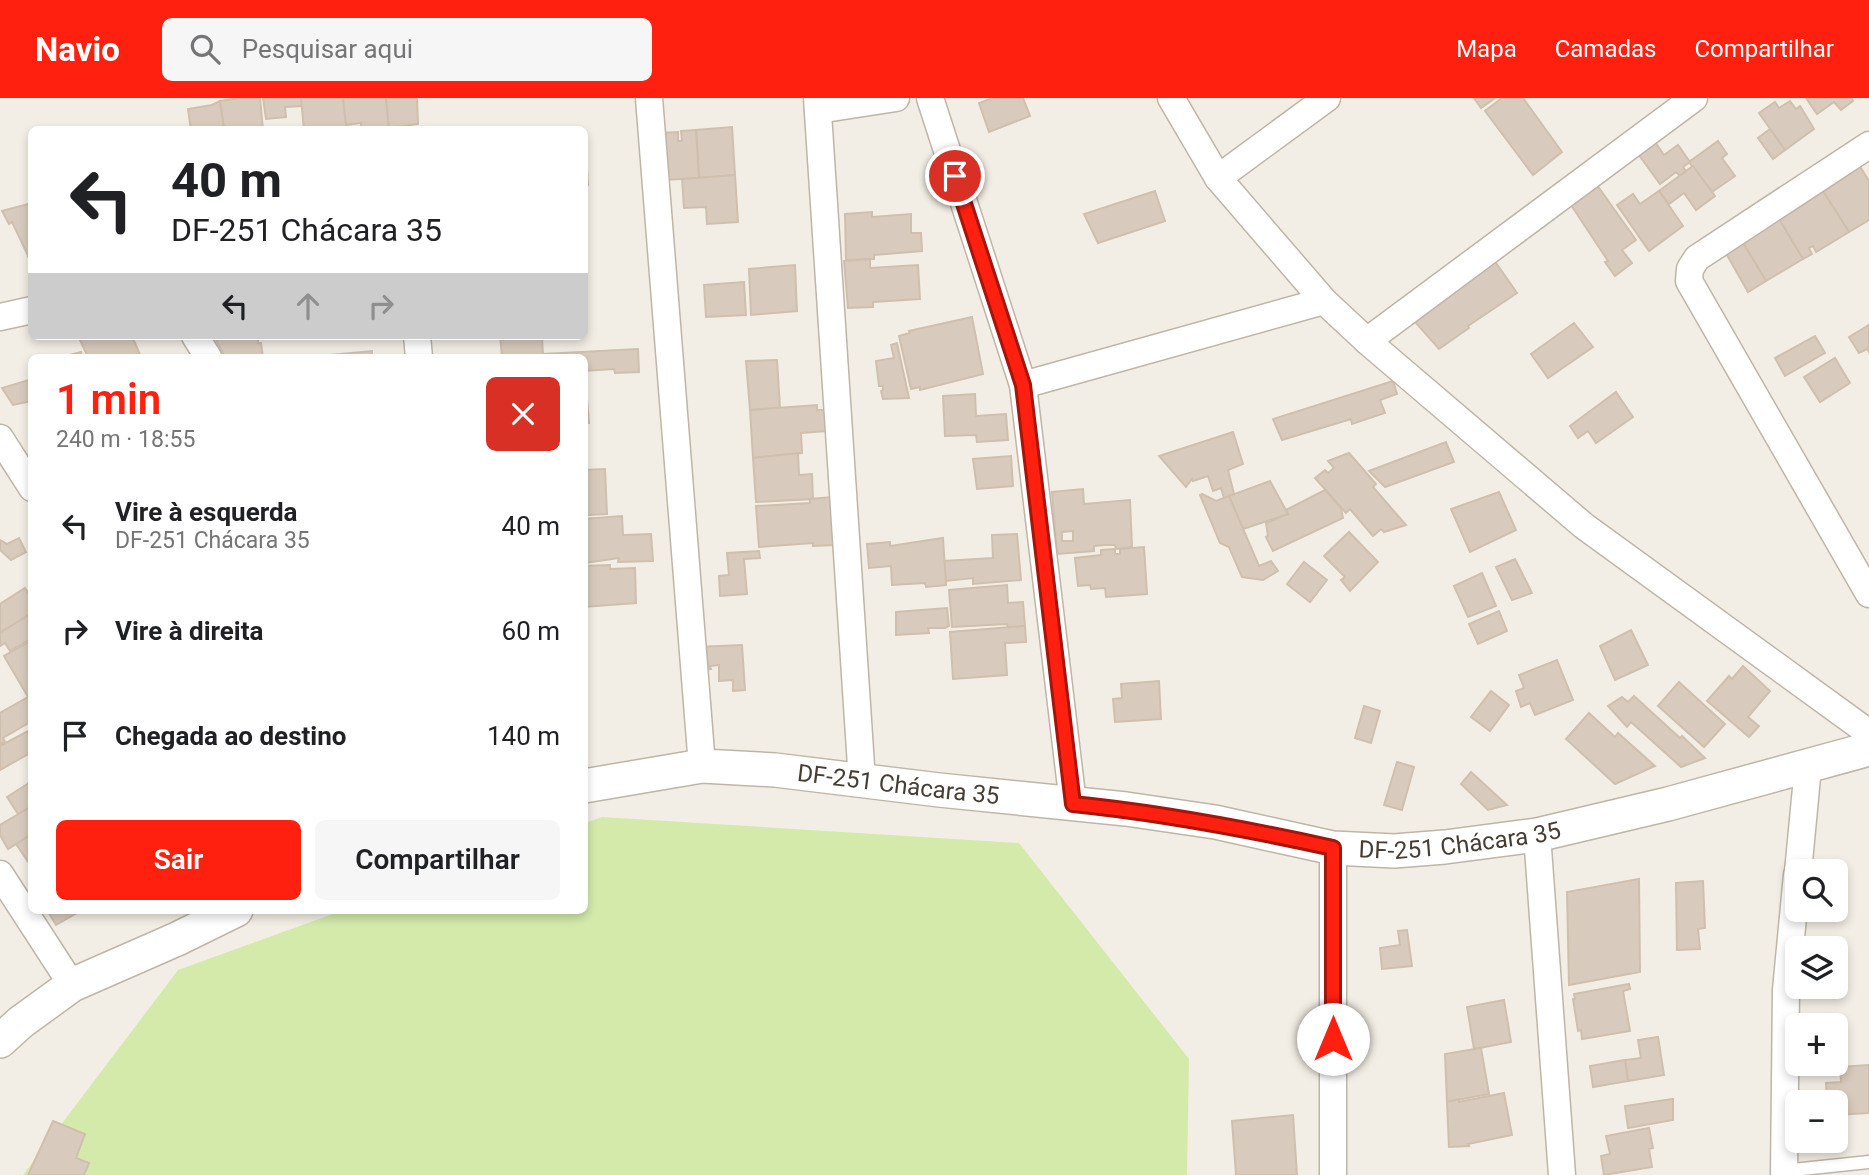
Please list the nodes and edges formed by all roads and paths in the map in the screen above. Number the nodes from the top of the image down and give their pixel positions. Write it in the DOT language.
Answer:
graph roads {
  1 [pos="649,98"];
  2 [pos="895,98"];
  3 [pos="930,98"];
  4 [pos="1171,98"];
  5 [pos="1327,98"];
  6 [pos="1694,98"];
  7 [pos="817,104"];
  8 [pos="1869,145"];
  9 [pos="1218,178"];
  10 [pos="1324,301"];
  11 [pos="28,311"];
  12 [pos="0,317"];
  13 [pos="1367,341"];
  14 [pos="1023,385"];
  15 [pos="3,452"];
  16 [pos="28,483"];
  17 [pos="1869,594"];
  18 [pos="1869,733"];
  19 [pos="1869,749"];
  20 [pos="702,766"];
  21 [pos="1808,767"];
  22 [pos="862,781"];
  23 [pos="588,785"];
  24 [pos="1073,804"];
  25 [pos="1537,835"];
  26 [pos="1333,848"];
  27 [pos="1798,859"];
  28 [pos="0,874"];
  29 [pos="228,914"];
  30 [pos="1792,922"];
  31 [pos="72,985"];
  32 [pos="0,1041"];
  33 [pos="1869,1163"];
  34 [pos="1784,1173"];
  35 [pos="1333,1175"];
  36 [pos="1562,1175"];
  1 -- 20 [label="street"];
  2 -- 7 [label="street"];
  3 -- 14 [label="street"];
  4 -- 9 [label="street"];
  5 -- 9 [label="street"];
  6 -- 13 [label="street"];
  7 -- 22 [label="street"];
  8 -- 17 [label="street"];
  9 -- 10 [label="street"];
  10 -- 13 [label="street"];
  10 -- 14 [label="street"];
  11 -- 12 [label="street"];
  13 -- 18 [label="street"];
  14 -- 24 [label="street"];
  15 -- 16 [label="street"];
  19 -- 21 [label="street, DF-251 Chácara 35"];
  20 -- 22 [label="street, DF-251 Chácara 35"];
  20 -- 23 [label="street, DF-251 Chácara 35"];
  21 -- 25 [label="street, DF-251 Chácara 35"];
  21 -- 27 [label="street"];
  22 -- 24 [label="street, DF-251 Chácara 35"];
  24 -- 26 [label="street, DF-251 Chácara 35"];
  25 -- 26 [label="street, DF-251 Chácara 35"];
  25 -- 36 [label="street"];
  26 -- 35 [label="street"];
  28 -- 31 [label="street"];
  29 -- 31 [label="street"];
  30 -- 34 [label="street"];
  31 -- 32 [label="street"];
  33 -- 34 [label="lane"];
}
